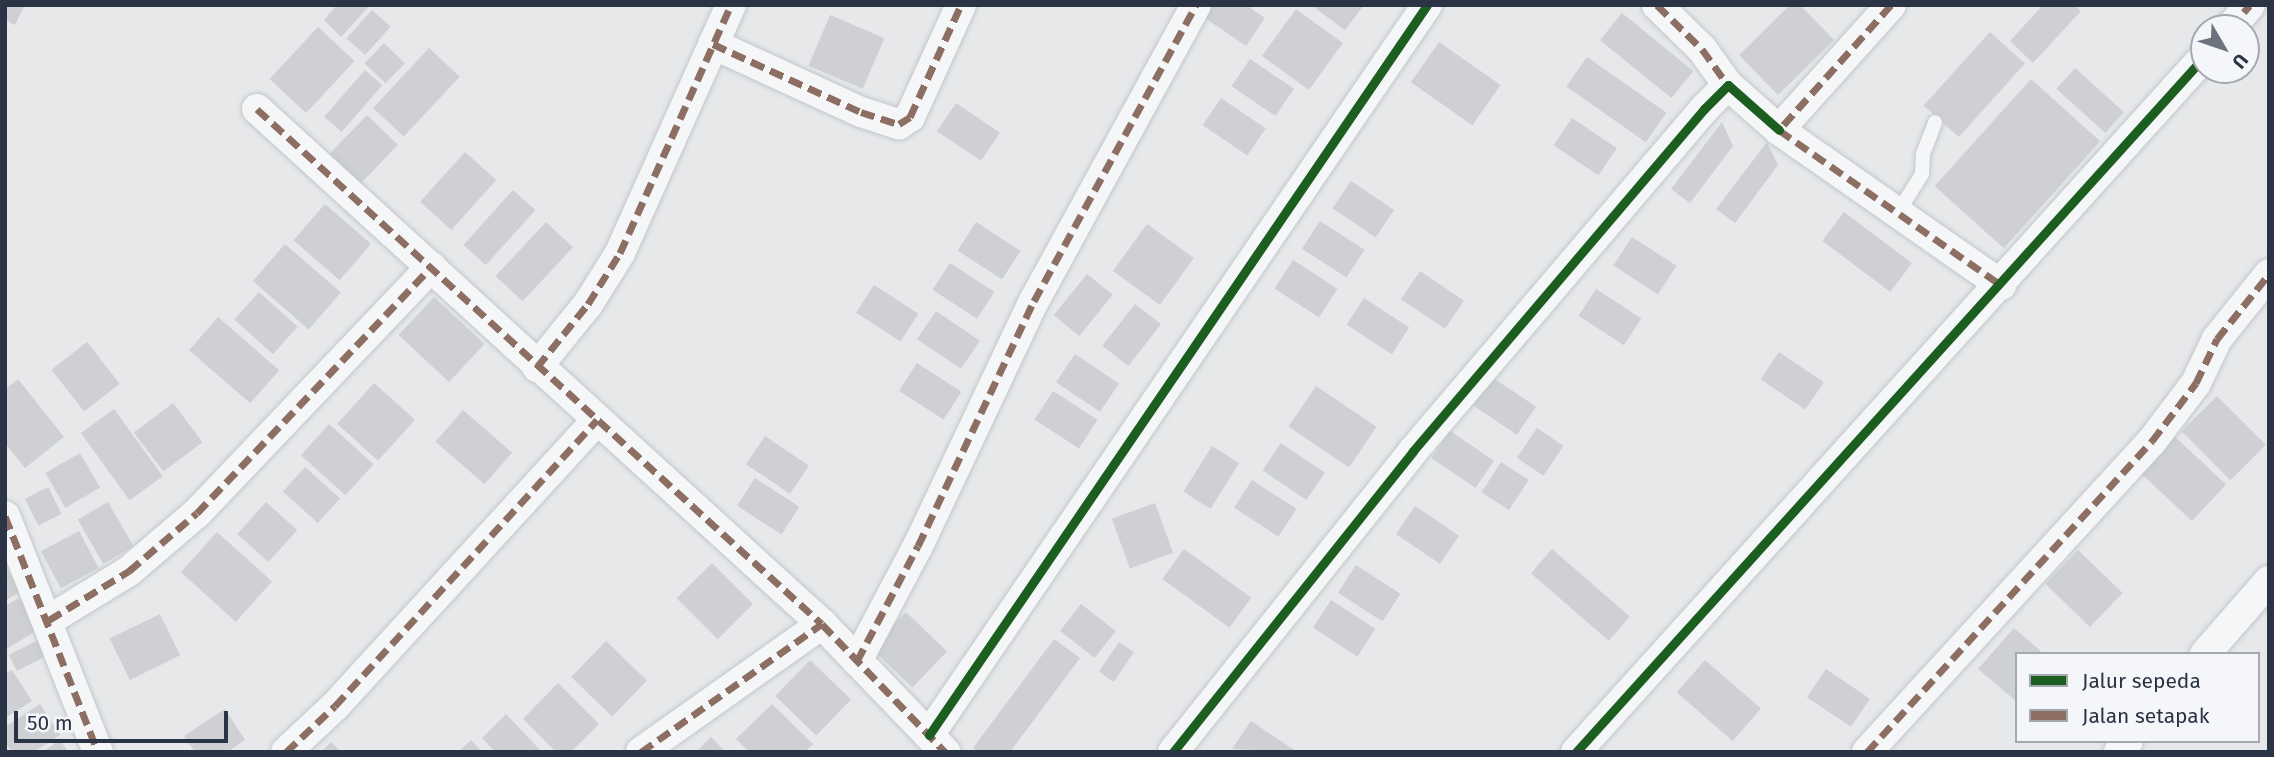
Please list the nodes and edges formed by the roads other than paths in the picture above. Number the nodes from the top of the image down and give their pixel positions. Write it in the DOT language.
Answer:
graph roads {
  1 [pos="731,5"];
  2 [pos="961,5"];
  3 [pos="1196,5"];
  4 [pos="1427,5"];
  5 [pos="1657,5"];
  6 [pos="1891,5"];
  7 [pos="713,44"];
  8 [pos="2190,73"];
  9 [pos="1728,85"];
  10 [pos="257,109"];
  11 [pos="1935,122"];
  12 [pos="1779,131"];
  13 [pos="1897,214"];
  14 [pos="431,267"];
  15 [pos="2269,274"];
  16 [pos="2001,285"];
  17 [pos="537,367"];
  18 [pos="597,420"];
  19 [pos="7,523"];
  20 [pos="2269,581"];
  21 [pos="49,620"];
  22 [pos="822,624"];
  23 [pos="2207,652"];
  24 [pos="857,661"];
  25 [pos="937,743"];
  26 [pos="98,752"];
  27 [pos="286,752"];
  28 [pos="641,752"];
  29 [pos="1173,752"];
  30 [pos="1576,752"];
  31 [pos="1867,752"];
  1 -- 7 [label="street"];
  2 -- 7 [label="street"];
  3 -- 24 [label="street"];
  4 -- 25 [label="street"];
  5 -- 9 [label="street"];
  6 -- 12 [label="street"];
  7 -- 17 [label="street"];
  8 -- 16 [label="street"];
  9 -- 12 [label="street"];
  9 -- 29 [label="street"];
  10 -- 14 [label="street"];
  11 -- 13 [label="lane"];
  12 -- 13 [label="street"];
  13 -- 16 [label="street"];
  14 -- 17 [label="street"];
  14 -- 21 [label="street"];
  15 -- 31 [label="street"];
  16 -- 30 [label="street"];
  17 -- 18 [label="street"];
  18 -- 22 [label="street"];
  18 -- 27 [label="street"];
  19 -- 21 [label="street"];
  20 -- 23 [label="street"];
  21 -- 26 [label="street"];
  22 -- 24 [label="street"];
  22 -- 28 [label="street"];
  24 -- 25 [label="street"];
}
